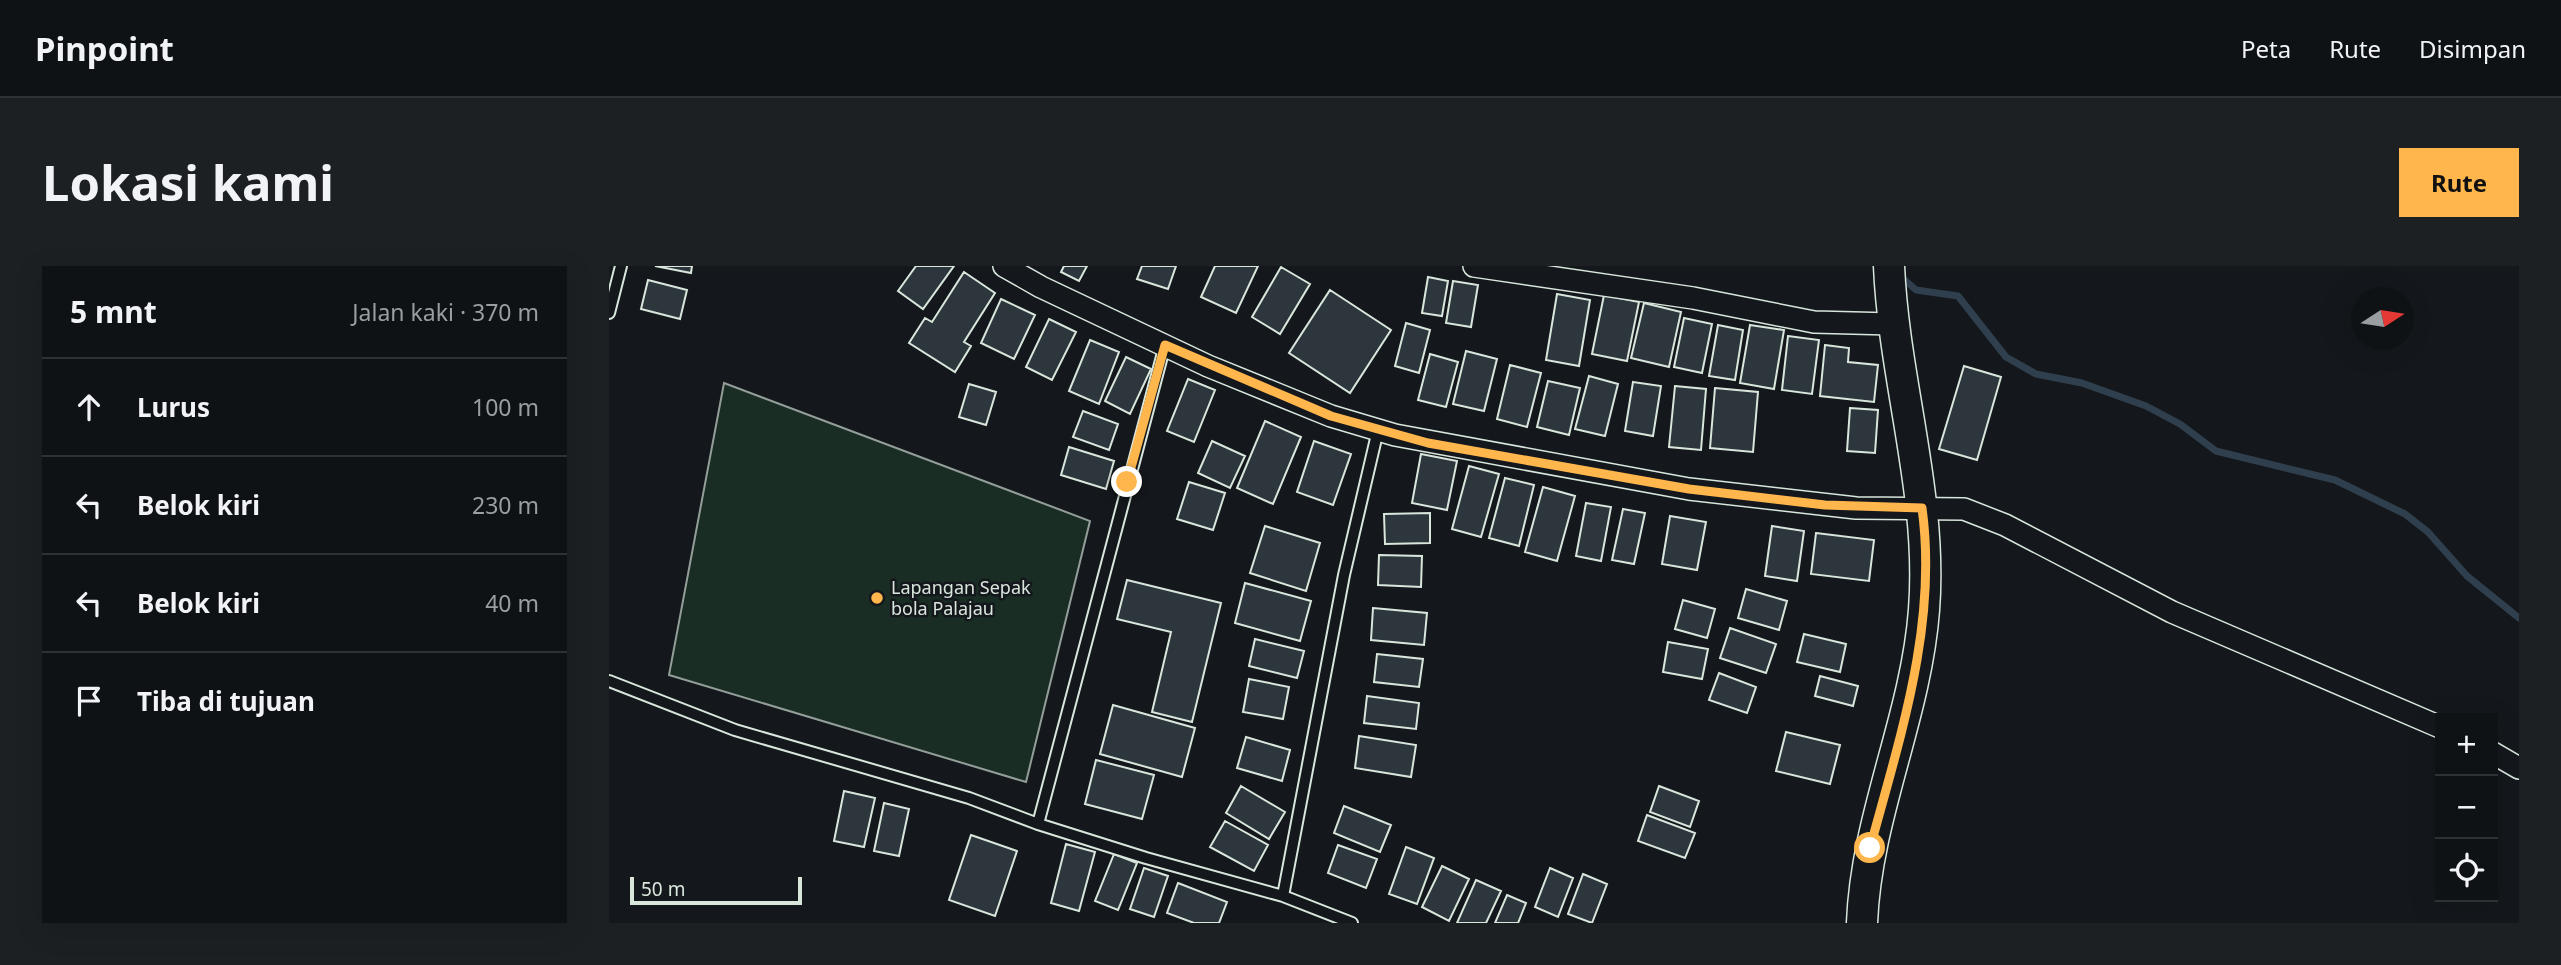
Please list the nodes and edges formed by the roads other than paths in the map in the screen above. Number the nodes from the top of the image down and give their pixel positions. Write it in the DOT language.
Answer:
graph roads {
  1 [pos="621,266"];
  2 [pos="1004,266"];
  3 [pos="1474,266"];
  4 [pos="1889,266"];
  5 [pos="609,313"];
  6 [pos="1892,319"];
  7 [pos="1165,345"];
  8 [pos="1378,430"];
  9 [pos="1922,508"];
  10 [pos="609,681"];
  11 [pos="2435,725"];
  12 [pos="2498,756"];
  13 [pos="2519,768"];
  14 [pos="1038,824"];
  15 [pos="1283,896"];
  16 [pos="1352,923"];
  17 [pos="1862,923"];
  1 -- 5 [label="lane"];
  2 -- 7 [label="street"];
  3 -- 6 [label="street"];
  4 -- 6 [label="main road"];
  6 -- 9 [label="main road"];
  7 -- 8 [label="street"];
  7 -- 14 [label="lane"];
  8 -- 9 [label="street"];
  8 -- 15 [label="lane"];
  9 -- 11 [label="street"];
  9 -- 17 [label="main road"];
  10 -- 14 [label="lane"];
  12 -- 13 [label="street"];
  14 -- 15 [label="lane"];
  15 -- 16 [label="lane"];
}
